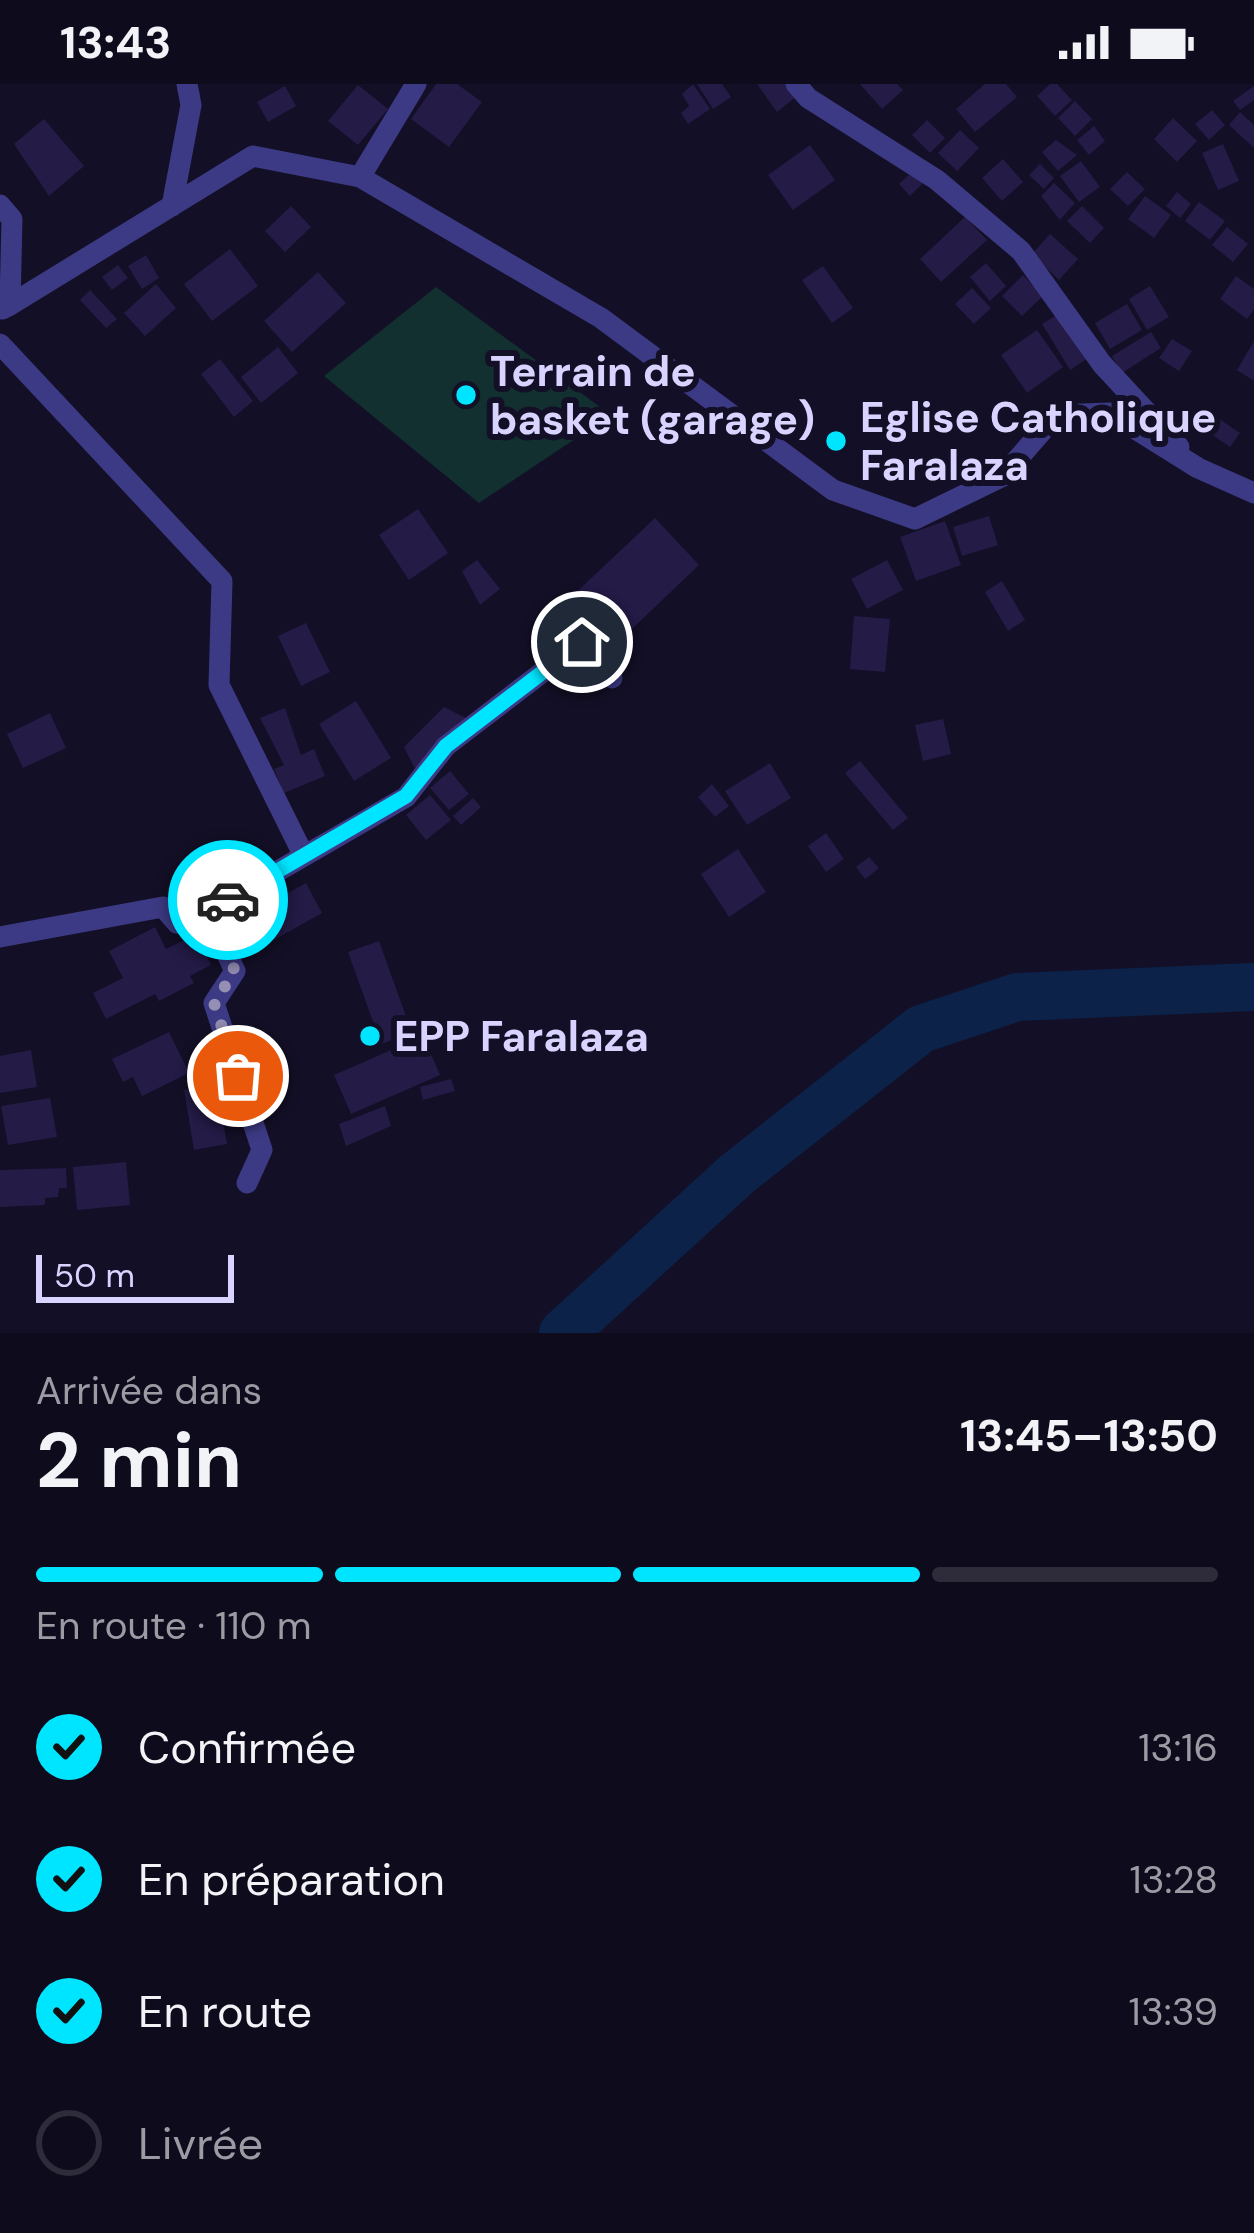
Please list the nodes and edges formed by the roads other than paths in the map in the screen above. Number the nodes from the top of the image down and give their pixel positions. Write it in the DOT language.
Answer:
graph roads {
  1 [pos="188,84"];
  2 [pos="416,84"];
  3 [pos="796,84"];
  4 [pos="360,177"];
  5 [pos="0,205"];
  6 [pos="172,206"];
  7 [pos="3,305"];
  8 [pos="0,344"];
  9 [pos="1198,469"];
  10 [pos="1254,493"];
  11 [pos="612,678"];
  12 [pos="304,856"];
  13 [pos="207,912"];
  14 [pos="0,937"];
  15 [pos="248,1183"];
  1 -- 6 [label="street"];
  2 -- 4 [label="street"];
  3 -- 9 [label="street"];
  4 -- 6 [label="street"];
  4 -- 9 [label="street"];
  5 -- 7 [label="street"];
  6 -- 7 [label="street"];
  8 -- 12 [label="street"];
  9 -- 10 [label="street"];
  11 -- 12 [label="street"];
  12 -- 13 [label="street"];
  13 -- 14 [label="street"];
  13 -- 15 [label="street"];
}
